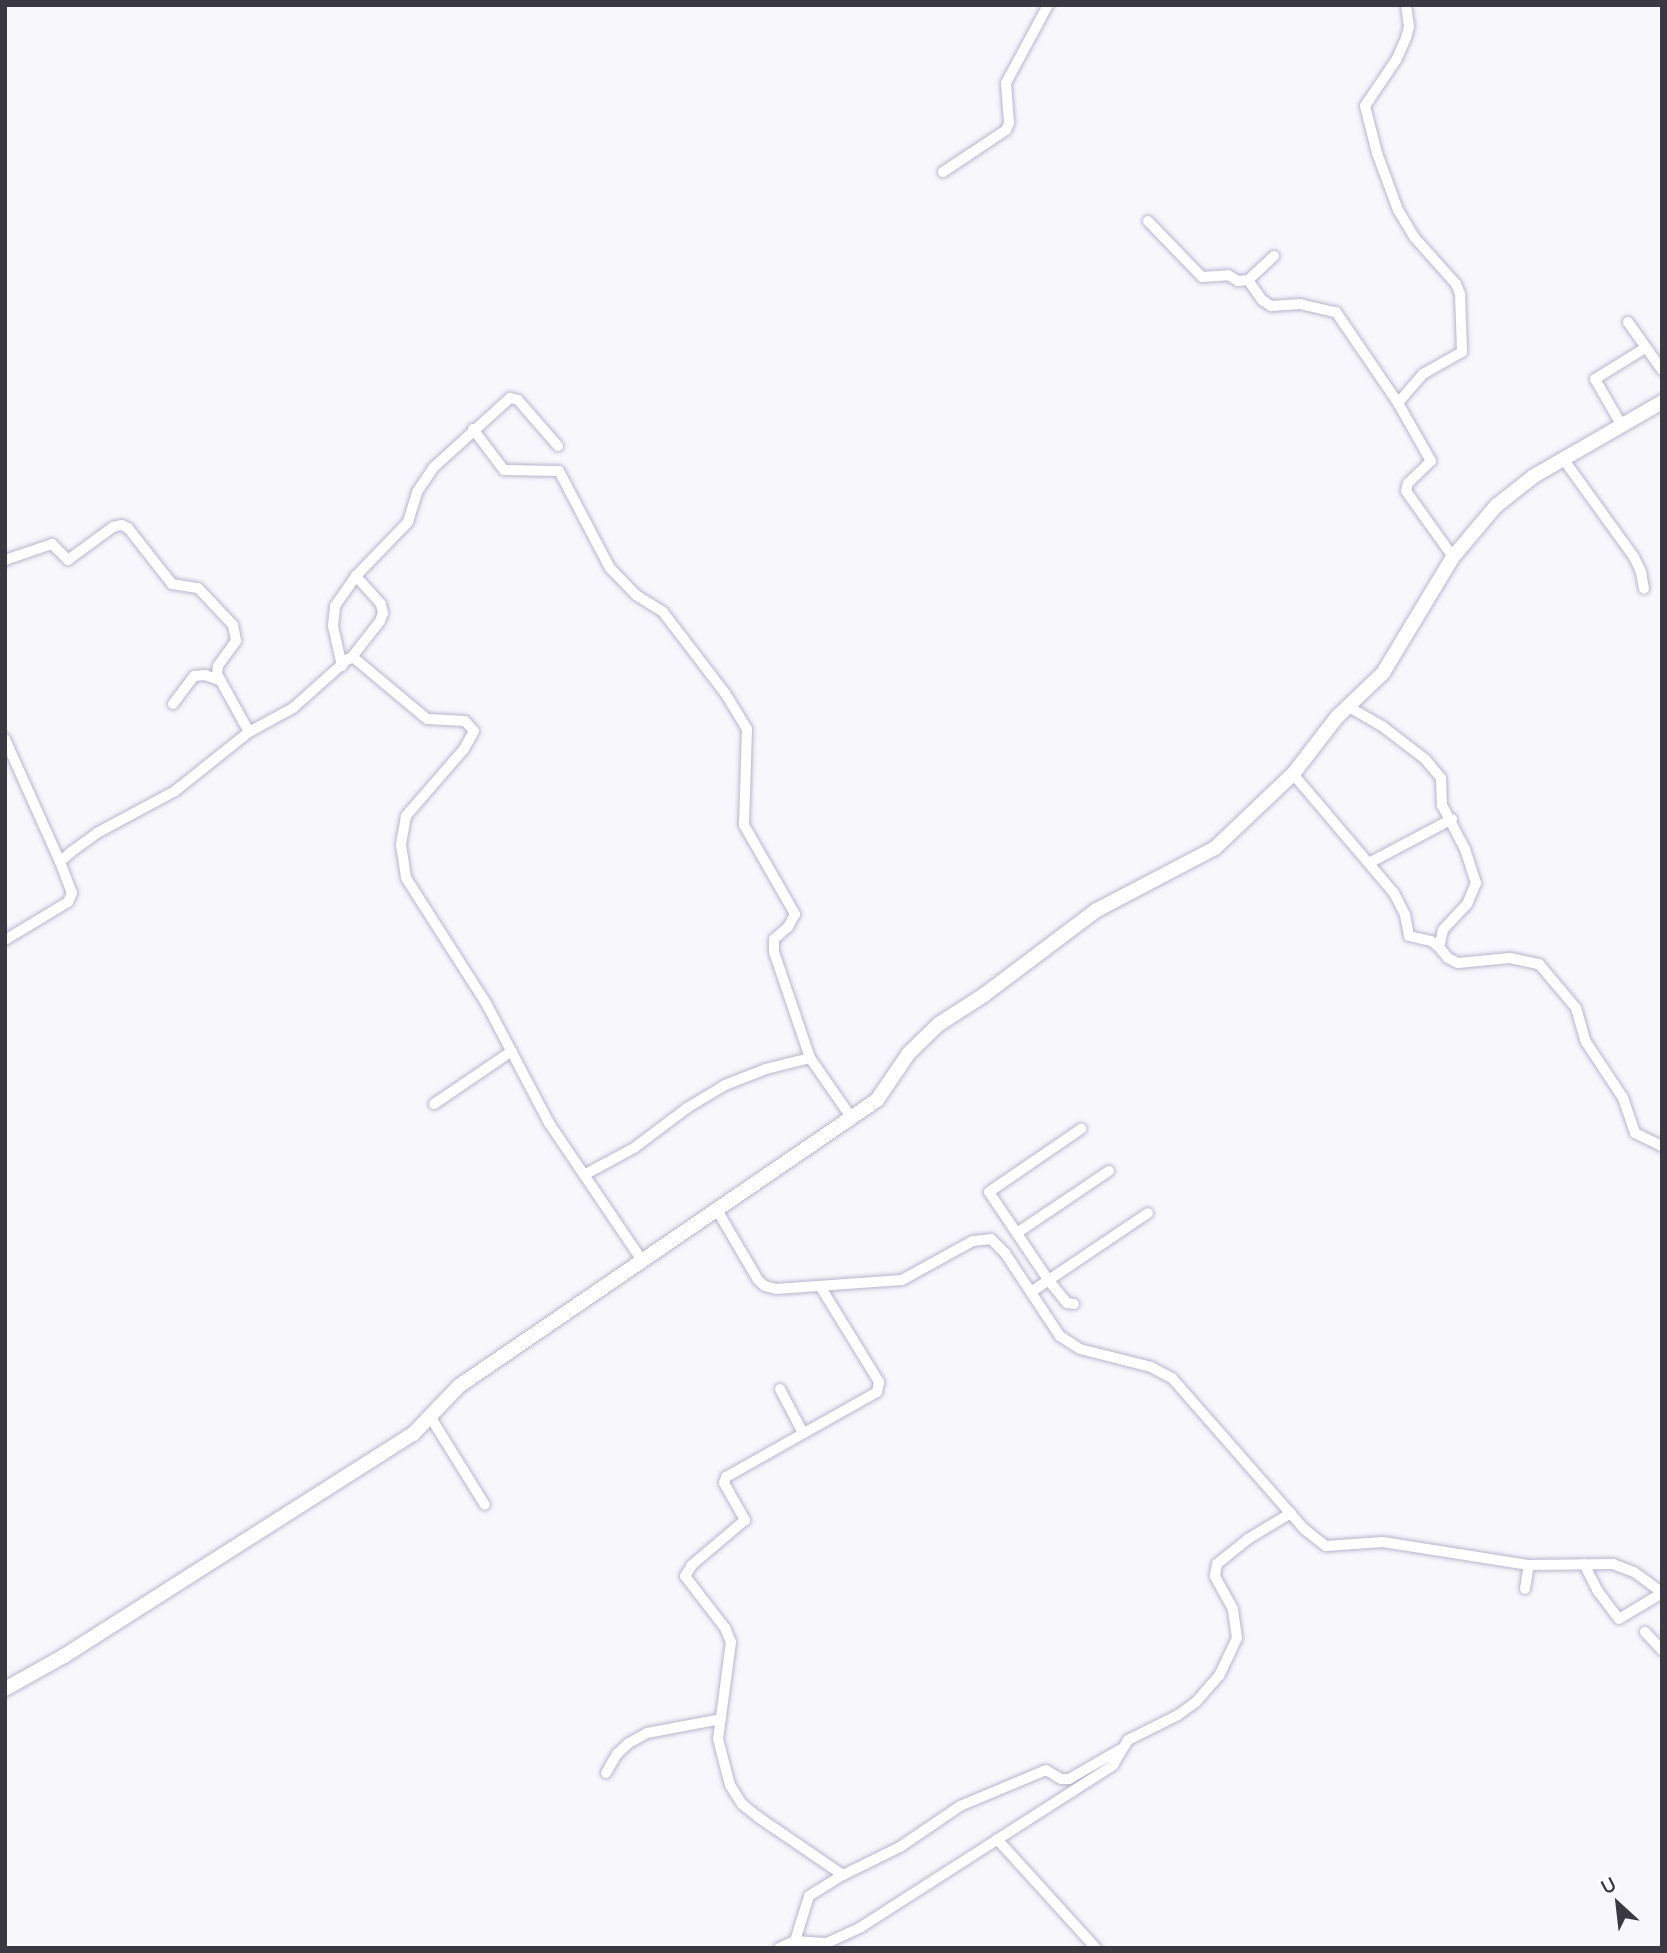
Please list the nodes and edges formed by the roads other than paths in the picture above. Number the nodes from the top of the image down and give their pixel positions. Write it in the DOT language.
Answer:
graph roads {
  1 [pos="1048,5"];
  2 [pos="1406,5"];
  3 [pos="943,172"];
  4 [pos="1148,220"];
  5 [pos="1274,256"];
  6 [pos="1248,280"];
  7 [pos="1628,322"];
  8 [pos="1645,348"];
  9 [pos="1662,370"];
  10 [pos="1662,402"];
  11 [pos="1398,403"];
  12 [pos="1622,426"];
  13 [pos="473,429"];
  14 [pos="558,446"];
  15 [pos="1563,460"];
  16 [pos="1452,557"];
  17 [pos="5,560"];
  18 [pos="356,576"];
  19 [pos="1644,589"];
  20 [pos="352,657"];
  21 [pos="342,666"];
  22 [pos="219,680"];
  23 [pos="173,704"];
  24 [pos="1347,706"];
  25 [pos="249,732"];
  26 [pos="5,739"];
  27 [pos="1293,774"];
  28 [pos="1452,819"];
  29 [pos="60,862"];
  30 [pos="1370,863"];
  31 [pos="5,940"];
  32 [pos="1439,947"];
  33 [pos="512,1051"];
  34 [pos="810,1058"];
  35 [pos="434,1104"];
  36 [pos="851,1116"];
  37 [pos="1081,1129"];
  38 [pos="1662,1146"];
  39 [pos="1109,1171"];
  40 [pos="584,1175"];
  41 [pos="717,1210"];
  42 [pos="1147,1213"];
  43 [pos="1017,1233"];
  44 [pos="643,1262"];
  45 [pos="1049,1281"];
  46 [pos="820,1286"];
  47 [pos="1031,1292"];
  48 [pos="1074,1304"];
  49 [pos="780,1389"];
  50 [pos="431,1418"];
  51 [pos="803,1433"];
  52 [pos="485,1505"];
  53 [pos="1291,1513"];
  54 [pos="1584,1564"];
  55 [pos="1529,1565"];
  56 [pos="1525,1590"];
  57 [pos="1662,1593"];
  58 [pos="1645,1632"];
  59 [pos="1662,1650"];
  60 [pos="5,1689"];
  61 [pos="720,1719"];
  62 [pos="1121,1749"];
  63 [pos="606,1773"];
  64 [pos="997,1839"];
  65 [pos="842,1875"];
  66 [pos="795,1941"];
  67 [pos="779,1948"];
  68 [pos="1096,1948"];
  1 -- 3 [label="street"];
  2 -- 11 [label="street"];
  4 -- 6 [label="street"];
  5 -- 6 [label="street"];
  6 -- 11 [label="street"];
  7 -- 8 [label="street"];
  8 -- 9 [label="street"];
  8 -- 12 [label="street"];
  10 -- 12 [label="street"];
  11 -- 16 [label="street"];
  12 -- 15 [label="street"];
  13 -- 14 [label="street"];
  13 -- 18 [label="street"];
  13 -- 34 [label="street"];
  15 -- 16 [label="street"];
  15 -- 19 [label="street"];
  16 -- 24 [label="street"];
  17 -- 22 [label="street"];
  18 -- 20 [label="street"];
  18 -- 21 [label="street"];
  20 -- 21 [label="street"];
  20 -- 33 [label="street"];
  21 -- 25 [label="street"];
  22 -- 23 [label="street"];
  22 -- 25 [label="street"];
  24 -- 27 [label="street"];
  24 -- 28 [label="street"];
  25 -- 29 [label="street"];
  26 -- 29 [label="street"];
  27 -- 30 [label="street"];
  27 -- 36 [label="street"];
  28 -- 30 [label="street"];
  28 -- 32 [label="street"];
  29 -- 31 [label="street"];
  30 -- 32 [label="street"];
  32 -- 38 [label="street"];
  33 -- 35 [label="street"];
  33 -- 40 [label="street"];
  34 -- 36 [label="street"];
  34 -- 40 [label="street"];
  36 -- 41 [label="street"];
  37 -- 43 [label="street"];
  39 -- 43 [label="street"];
  40 -- 44 [label="street"];
  41 -- 44 [label="street"];
  41 -- 46 [label="street"];
  42 -- 45 [label="street"];
  43 -- 45 [label="street"];
  44 -- 50 [label="street"];
  45 -- 47 [label="street"];
  45 -- 48 [label="street"];
  46 -- 47 [label="street"];
  46 -- 51 [label="street"];
  47 -- 53 [label="street"];
  49 -- 51 [label="street"];
  50 -- 52 [label="street"];
  50 -- 60 [label="street"];
  51 -- 61 [label="street"];
  53 -- 55 [label="street"];
  53 -- 62 [label="street"];
  54 -- 55 [label="street"];
  54 -- 57 [label="street"];
  54 -- 57 [label="street"];
  55 -- 56 [label="street"];
  58 -- 59 [label="street"];
  61 -- 63 [label="street"];
  61 -- 65 [label="street"];
  62 -- 64 [label="street"];
  62 -- 65 [label="street"];
  64 -- 66 [label="street"];
  64 -- 68 [label="street"];
  65 -- 66 [label="street"];
  66 -- 67 [label="street"];
}
